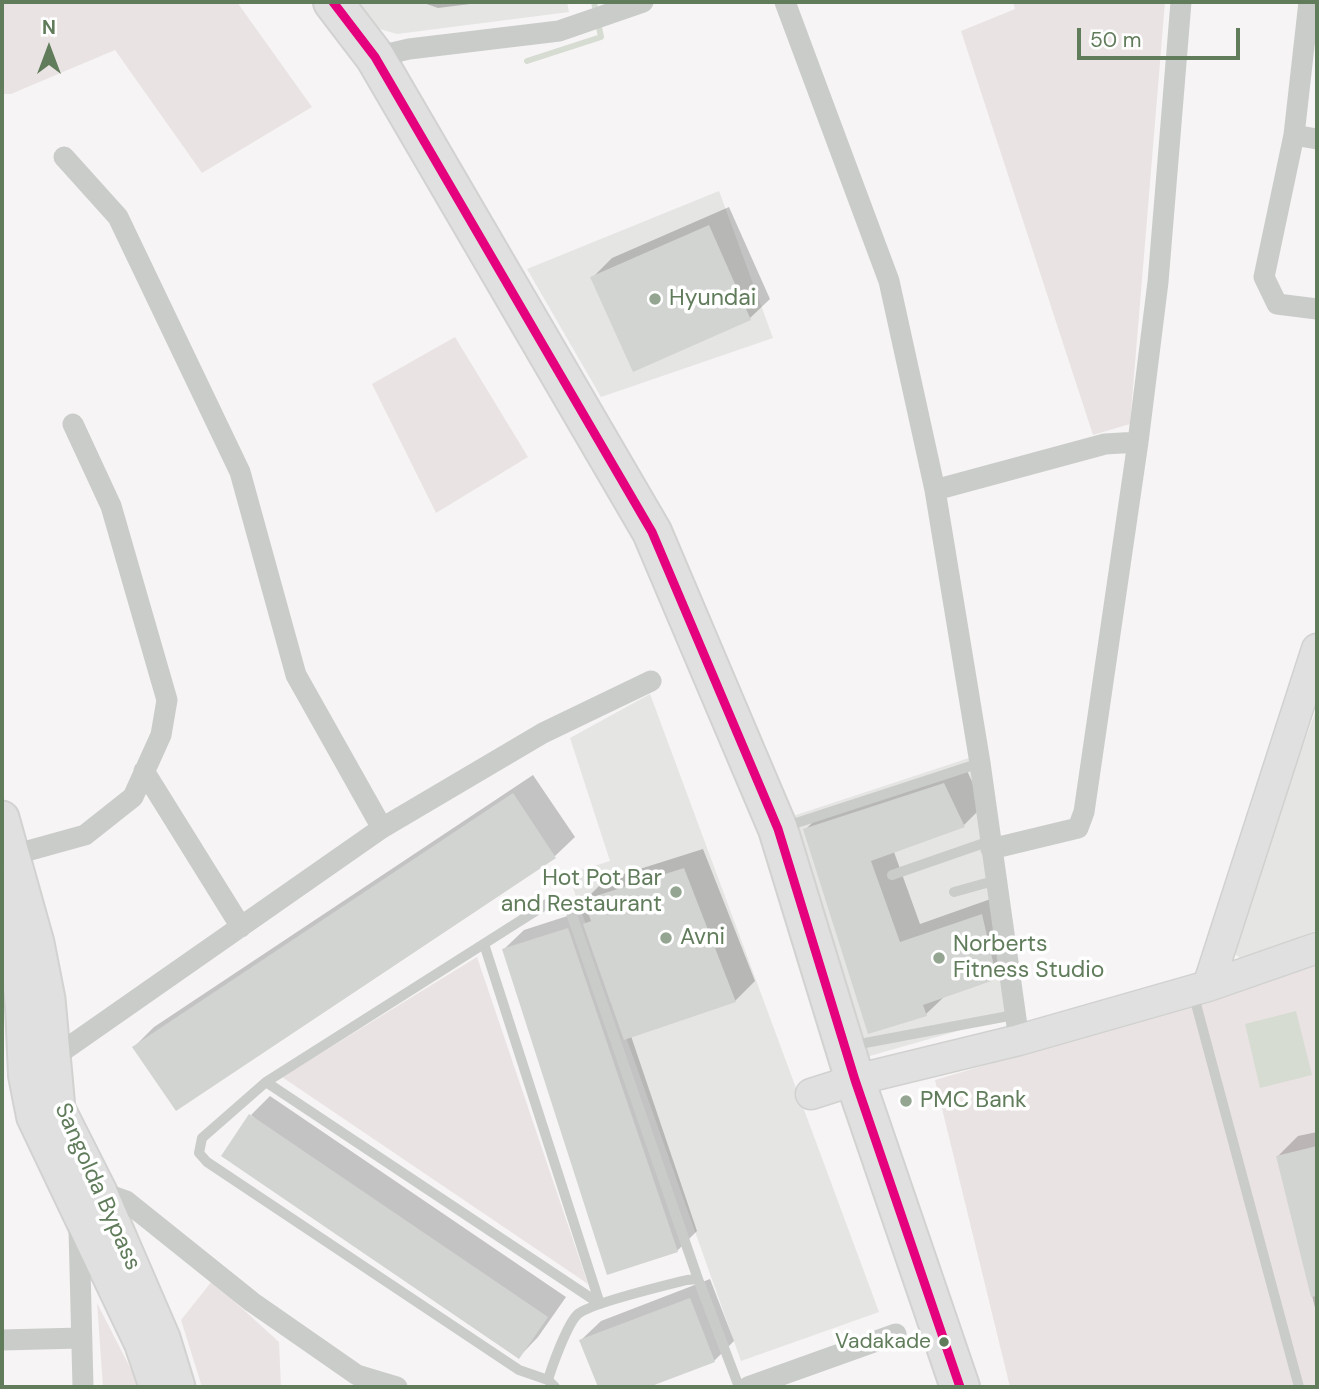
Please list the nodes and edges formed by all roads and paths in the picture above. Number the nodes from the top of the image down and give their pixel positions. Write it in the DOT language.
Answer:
graph roads {
  1 [pos="333,2"];
  2 [pos="643,2"];
  3 [pos="785,2"];
  4 [pos="1181,2"];
  5 [pos="1309,2"];
  6 [pos="375,57"];
  7 [pos="1294,135"];
  8 [pos="1317,139"];
  9 [pos="64,157"];
  10 [pos="1317,309"];
  11 [pos="73,424"];
  12 [pos="1138,442"];
  13 [pos="934,491"];
  14 [pos="1317,649"];
  15 [pos="651,681"];
  16 [pos="980,763"];
  17 [pos="144,771"];
  18 [pos="2,818"];
  19 [pos="382,828"];
  20 [pos="778,829"];
  21 [pos="991,845"];
  22 [pos="6,867"];
  23 [pos="892,875"];
  24 [pos="997,880"];
  25 [pos="954,892"];
  26 [pos="240,927"];
  27 [pos="484,944"];
  28 [pos="1317,948"];
  29 [pos="1199,988"];
  30 [pos="1016,1027"];
  31 [pos="865,1043"];
  32 [pos="27,1052"];
  33 [pos="855,1080"];
  34 [pos="266,1082"];
  35 [pos="811,1094"];
  36 [pos="89,1198"];
  37 [pos="698,1279"];
  38 [pos="600,1304"];
  39 [pos="896,1334"];
  40 [pos="81,1338"];
  41 [pos="2,1340"];
  42 [pos="551,1384"];
  43 [pos="83,1387"];
  44 [pos="159,1387"];
  45 [pos="178,1387"];
  46 [pos="397,1387"];
  47 [pos="739,1387"];
  48 [pos="748,1387"];
  49 [pos="960,1387"];
  50 [pos="1299,1387"];
  1 -- 6 [label="highway"];
  2 -- 6 [label="street"];
  3 -- 13 [label="street"];
  4 -- 12 [label="street"];
  5 -- 7 [label="street"];
  6 -- 20 [label="highway"];
  7 -- 8 [label="street"];
  7 -- 10 [label="street"];
  9 -- 19 [label="street"];
  11 -- 17 [label="street"];
  12 -- 13 [label="street"];
  12 -- 21 [label="street"];
  13 -- 16 [label="street"];
  14 -- 29 [label="street"];
  15 -- 19 [label="street"];
  16 -- 20 [label="lane"];
  16 -- 21 [label="street"];
  17 -- 22 [label="street"];
  17 -- 26 [label="street"];
  18 -- 22 [label="main road, Sangolda Bypass"];
  19 -- 26 [label="street"];
  20 -- 33 [label="highway"];
  21 -- 23 [label="lane"];
  21 -- 24 [label="street"];
  22 -- 32 [label="highway, Sangolda Bypass"];
  24 -- 25 [label="lane"];
  24 -- 30 [label="street"];
  26 -- 32 [label="street"];
  27 -- 34 [label="lane"];
  27 -- 37 [label="lane"];
  27 -- 38 [label="lane"];
  28 -- 29 [label="street"];
  29 -- 30 [label="street"];
  29 -- 50 [label="lane"];
  30 -- 31 [label="lane"];
  30 -- 33 [label="street"];
  32 -- 36 [label="highway, Sangolda Bypass"];
  33 -- 35 [label="street"];
  33 -- 49 [label="highway"];
  34 -- 38 [label="lane"];
  34 -- 42 [label="lane"];
  36 -- 40 [label="street"];
  36 -- 44 [label="highway, Sangolda Bypass"];
  36 -- 45 [label="main road, Sangolda Bypass"];
  36 -- 46 [label="street"];
  37 -- 38 [label="lane"];
  37 -- 47 [label="lane"];
  38 -- 42 [label="lane"];
  39 -- 48 [label="street"];
  40 -- 41 [label="street"];
  40 -- 43 [label="street"];
}
